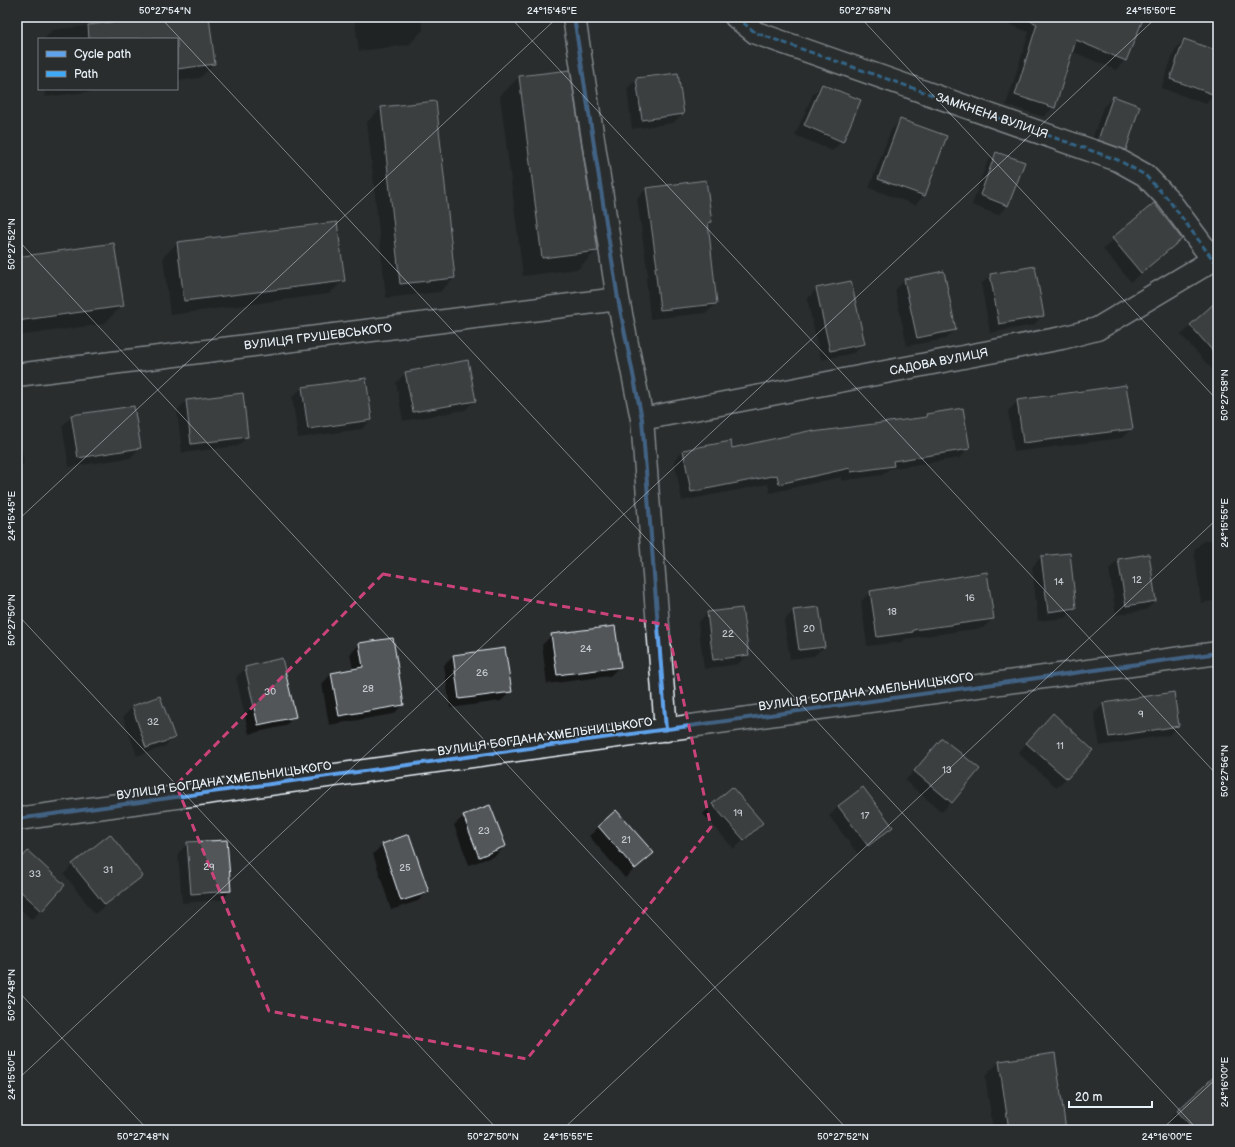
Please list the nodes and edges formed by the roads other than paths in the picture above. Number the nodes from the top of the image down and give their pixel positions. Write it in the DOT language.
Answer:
graph roads {
  1 [pos="574,17"];
  2 [pos="736,17"];
  3 [pos="1216,259"];
  4 [pos="618,300"];
  5 [pos="17,375"];
  6 [pos="642,419"];
  7 [pos="1218,653"];
  8 [pos="666,730"];
  9 [pos="17,819"];
  1 -- 4 [label="street"];
  2 -- 3 [label="street, ЗАМКНЕНА ВУЛИЦЯ"];
  3 -- 6 [label="street, САДОВА ВУЛИЦЯ"];
  4 -- 5 [label="street, ВУЛИЦЯ ГРУШЕВСЬКОГО"];
  4 -- 6 [label="street"];
  6 -- 8 [label="street"];
  7 -- 8 [label="street, ВУЛИЦЯ БОГДАНА ХМЕЛЬНИЦЬКОГО"];
  8 -- 9 [label="street, ВУЛИЦЯ БОГДАНА ХМЕЛЬНИЦЬКОГО"];
}
